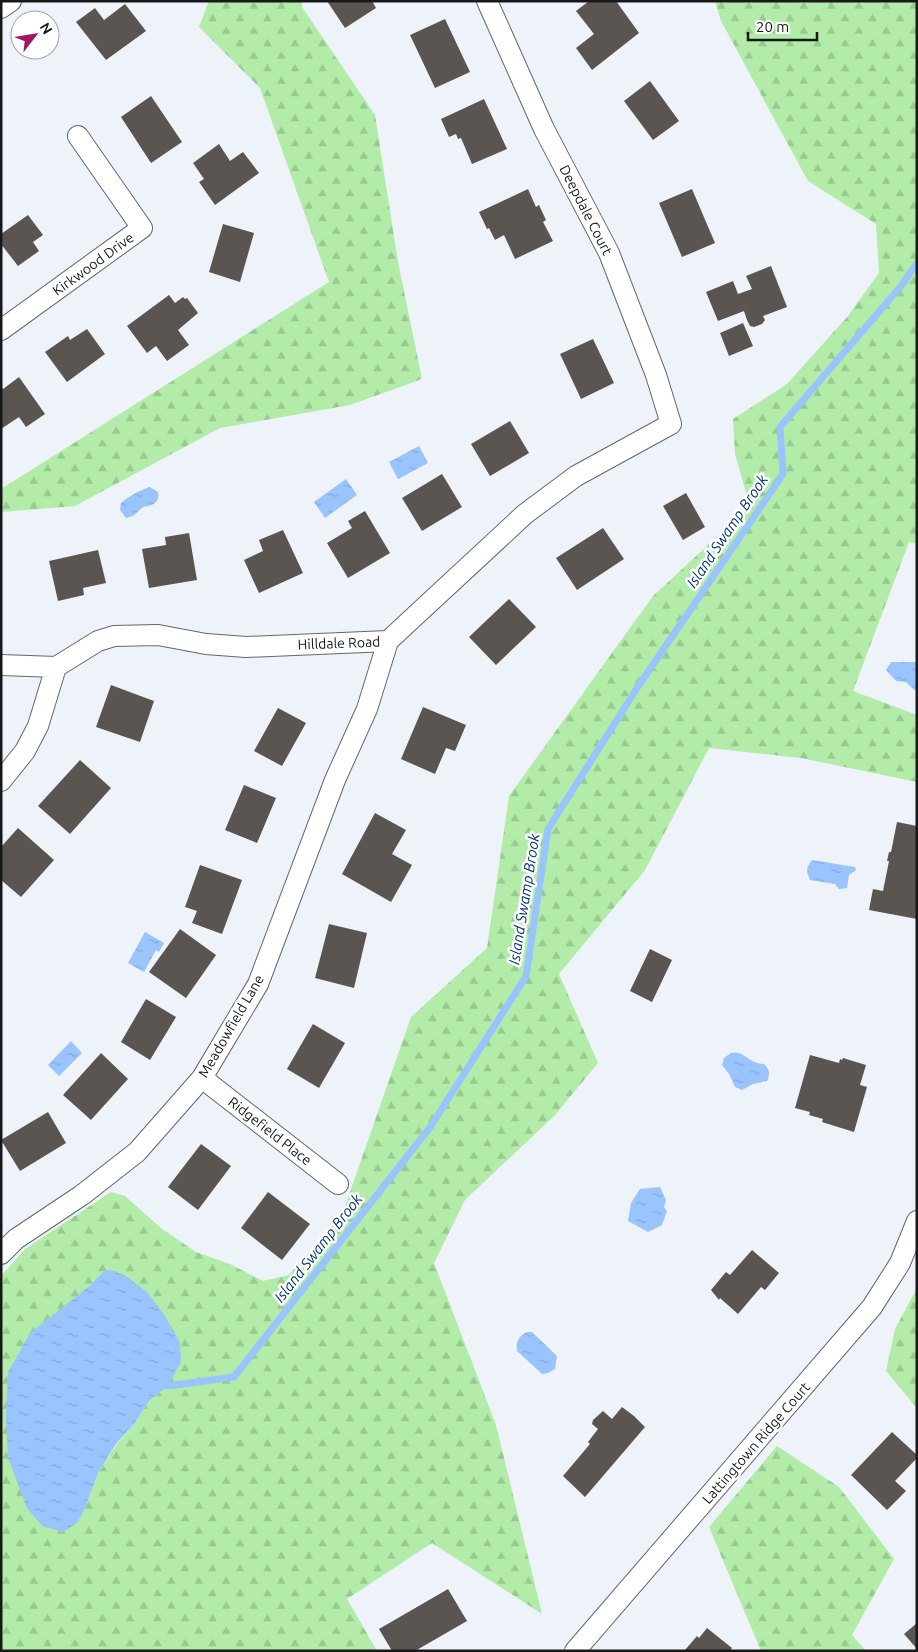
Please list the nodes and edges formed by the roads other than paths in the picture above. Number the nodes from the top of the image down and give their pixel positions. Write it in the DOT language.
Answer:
graph roads {
  1 [pos="11,1"];
  2 [pos="487,1"];
  3 [pos="1,8"];
  4 [pos="78,136"];
  5 [pos="1,330"];
  6 [pos="671,424"];
  7 [pos="388,641"];
  8 [pos="1,665"];
  9 [pos="56,667"];
  10 [pos="1,781"];
  11 [pos="202,1078"];
  12 [pos="338,1184"];
  13 [pos="917,1221"];
  14 [pos="1,1254"];
  15 [pos="575,1651"];
  1 -- 3 [label="street"];
  2 -- 6 [label="street, Deepdale Court"];
  4 -- 5 [label="street, Kirkwood Drive"];
  6 -- 7 [label="street, Hilldale Road"];
  7 -- 9 [label="street, Hilldale Road"];
  7 -- 11 [label="street, Meadowfield Lane"];
  8 -- 9 [label="street"];
  9 -- 10 [label="street"];
  11 -- 12 [label="street, Ridgefield Place"];
  11 -- 14 [label="street, Meadowfield Lane"];
  13 -- 15 [label="street, Lattingtown Ridge Court"];
}
